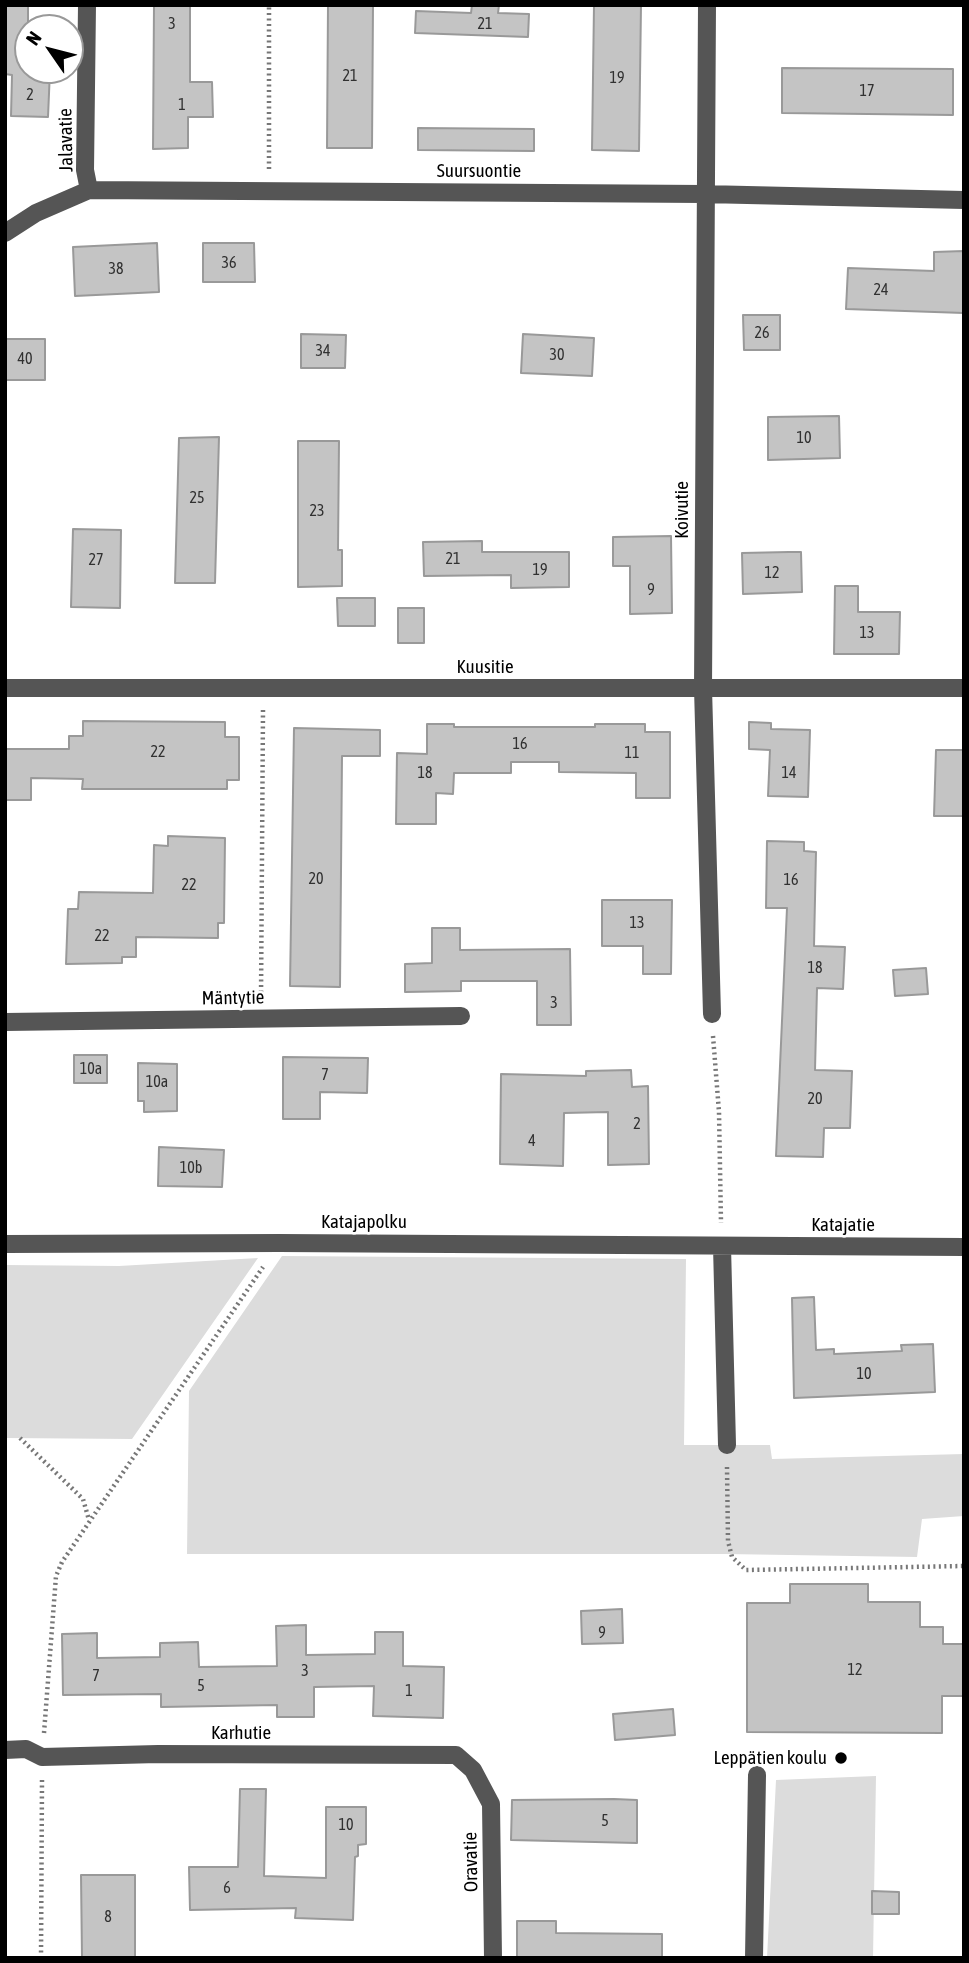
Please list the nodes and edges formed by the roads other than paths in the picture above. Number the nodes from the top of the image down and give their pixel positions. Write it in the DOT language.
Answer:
graph roads {
  1 [pos="87,5"];
  2 [pos="707,5"];
  3 [pos="89,190"];
  4 [pos="704,194"];
  5 [pos="964,200"];
  6 [pos="5,233"];
  7 [pos="5,688"];
  8 [pos="703,688"];
  9 [pos="964,688"];
  10 [pos="712,1014"];
  11 [pos="461,1016"];
  12 [pos="5,1022"];
  13 [pos="5,1244"];
  14 [pos="722,1246"];
  15 [pos="964,1247"];
  16 [pos="727,1445"];
  17 [pos="5,1750"];
  18 [pos="473,1770"];
  19 [pos="757,1775"];
  20 [pos="493,1958"];
  21 [pos="754,1958"];
  1 -- 3 [label="street, Jalavatie"];
  2 -- 4 [label="street, Koivutie"];
  3 -- 4 [label="street, Suursuontie"];
  3 -- 6 [label="street, Suursuontie"];
  4 -- 5 [label="street, Suursuontie"];
  4 -- 8 [label="street, Koivutie"];
  7 -- 8 [label="street, Kuusitie"];
  8 -- 9 [label="street, Kuusitie"];
  8 -- 10 [label="street, Koivutie"];
  11 -- 12 [label="street, Mäntytie"];
  13 -- 14 [label="street, Katajapolku"];
  14 -- 15 [label="street, Katajatie"];
  14 -- 16 [label="street"];
  17 -- 18 [label="street, Karhutie"];
  18 -- 20 [label="street, Oravatie"];
  19 -- 21 [label="street"];
}
